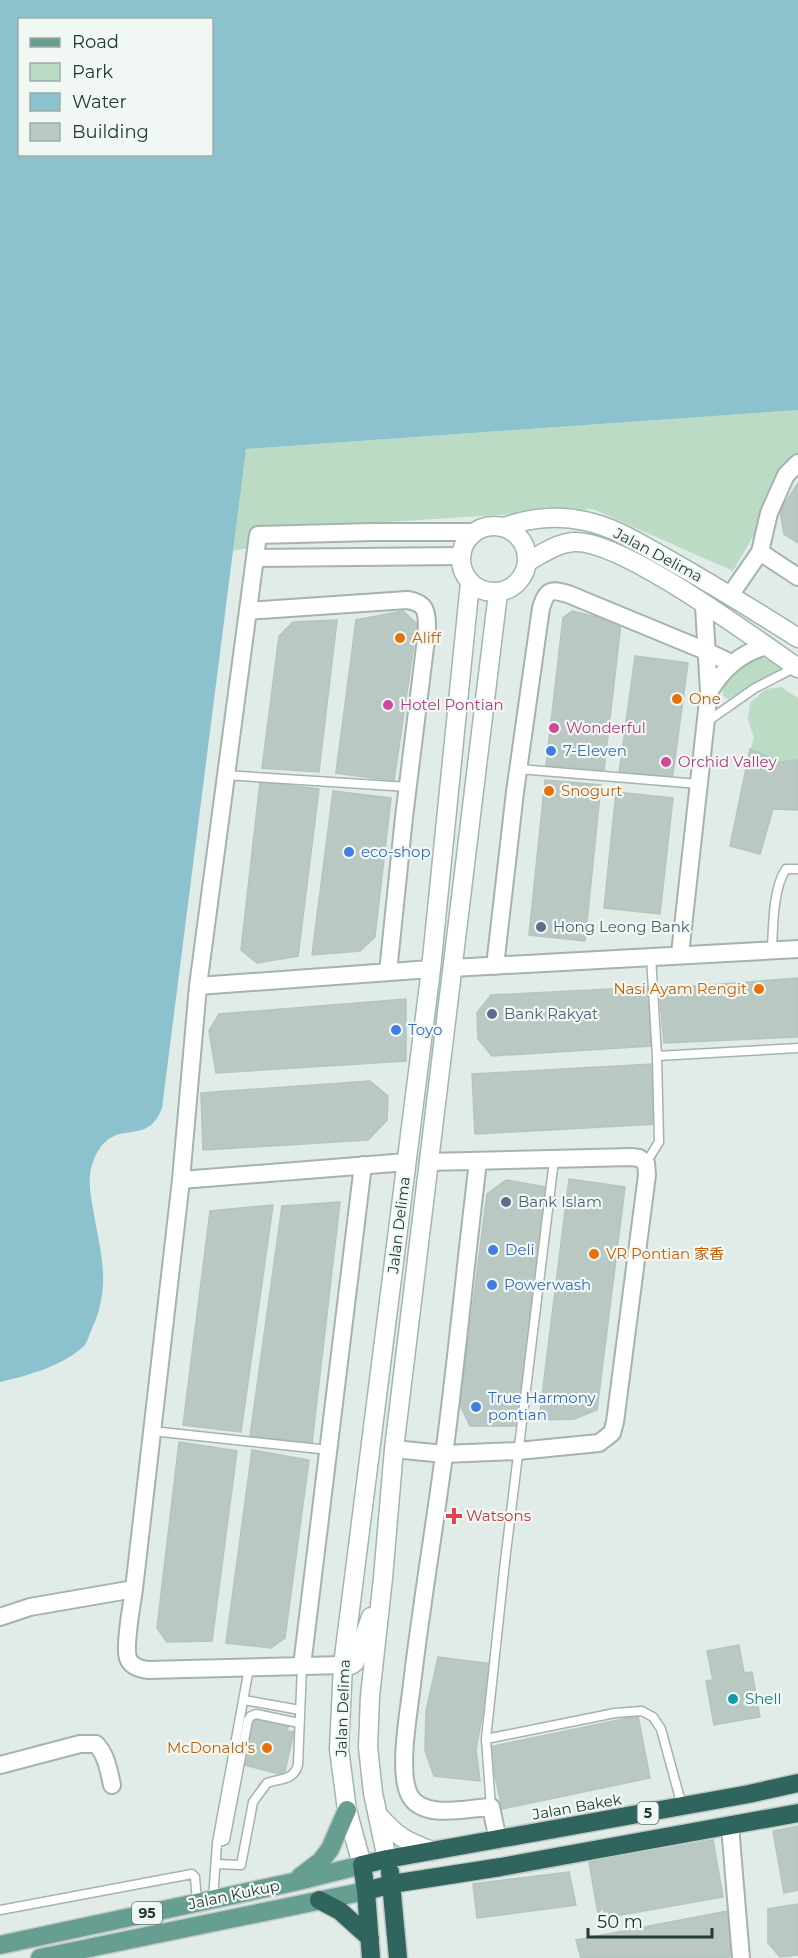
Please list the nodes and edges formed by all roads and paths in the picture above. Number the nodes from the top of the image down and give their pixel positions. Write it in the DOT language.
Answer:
graph roads {
  1 [pos="798,463"];
  2 [pos="504,527"];
  3 [pos="474,532"];
  4 [pos="759,552"];
  5 [pos="460,556"];
  6 [pos="255,558"];
  7 [pos="527,562"];
  8 [pos="798,577"];
  9 [pos="470,583"];
  10 [pos="498,593"];
  11 [pos="731,594"];
  12 [pos="704,605"];
  13 [pos="248,611"];
  14 [pos="798,638"];
  15 [pos="766,646"];
  16 [pos="706,651"];
  17 [pos="731,663"];
  18 [pos="797,668"];
  19 [pos="709,692"];
  20 [pos="706,723"];
  21 [pos="519,769"];
  22 [pos="225,775"];
  23 [pos="699,784"];
  24 [pos="408,787"];
  25 [pos="798,869"];
  26 [pos="798,949"];
  27 [pos="772,950"];
  28 [pos="680,954"];
  29 [pos="651,957"];
  30 [pos="495,966"];
  31 [pos="452,968"];
  32 [pos="431,969"];
  33 [pos="388,972"];
  34 [pos="198,986"];
  35 [pos="798,1048"];
  36 [pos="657,1056"];
  37 [pos="554,1160"];
  38 [pos="407,1162"];
  39 [pos="428,1162"];
  40 [pos="478,1162"];
  41 [pos="646,1163"];
  42 [pos="363,1165"];
  43 [pos="181,1180"];
  44 [pos="152,1431"];
  45 [pos="394,1449"];
  46 [pos="329,1450"];
  47 [pos="518,1451"];
  48 [pos="444,1454"];
  49 [pos="383,1578"];
  50 [pos="134,1589"];
  51 [pos="0,1617"];
  52 [pos="343,1665"];
  53 [pos="302,1666"];
  54 [pos="249,1668"];
  55 [pos="244,1700"];
  56 [pos="300,1710"];
  57 [pos="299,1723"];
  58 [pos="486,1739"];
  59 [pos="0,1765"];
  60 [pos="798,1783"];
  61 [pos="112,1785"];
  62 [pos="682,1806"];
  63 [pos="491,1807"];
  64 [pos="347,1810"];
  65 [pos="798,1813"];
  66 [pos="377,1814"];
  67 [pos="730,1826"];
  68 [pos="498,1840"];
  69 [pos="218,1843"];
  70 [pos="432,1851"];
  71 [pos="387,1859"];
  72 [pos="216,1864"];
  73 [pos="362,1865"];
  74 [pos="294,1882"];
  75 [pos="392,1884"];
  76 [pos="366,1891"];
  77 [pos="319,1900"];
  78 [pos="205,1901"];
  79 [pos="0,1910"];
  80 [pos="370,1938"];
  81 [pos="0,1945"];
  82 [pos="68,1955"];
  83 [pos="40,1958"];
  84 [pos="371,1958"];
  85 [pos="398,1958"];
  86 [pos="741,1958"];
  1 -- 4 [label="street"];
  2 -- 3 [label="street"];
  2 -- 7 [label="street"];
  2 -- 11 [label="street, Jalan Delima"];
  3 -- 5 [label="street"];
  3 -- 6 [label="street"];
  4 -- 8 [label="street"];
  4 -- 11 [label="street"];
  5 -- 6 [label="street"];
  5 -- 9 [label="street"];
  6 -- 13 [label="street"];
  7 -- 10 [label="street"];
  7 -- 12 [label="street, Jalan Delima"];
  9 -- 10 [label="street"];
  9 -- 32 [label="street, Jalan Delima"];
  10 -- 31 [label="street, Jalan Delima"];
  11 -- 14 [label="street, Jalan Delima"];
  12 -- 15 [label="street, Jalan Delima"];
  12 -- 16 [label="street"];
  13 -- 22 [label="street"];
  13 -- 24 [label="street"];
  15 -- 17 [label="street"];
  15 -- 18 [label="street, Jalan Delima"];
  16 -- 17 [label="street"];
  16 -- 19 [label="street"];
  16 -- 21 [label="street"];
  17 -- 19 [label="street"];
  18 -- 20 [label="lane"];
  19 -- 20 [label="street"];
  20 -- 23 [label="street"];
  21 -- 23 [label="lane"];
  21 -- 30 [label="street"];
  22 -- 24 [label="lane"];
  22 -- 34 [label="street"];
  23 -- 28 [label="street"];
  24 -- 33 [label="street"];
  25 -- 27 [label="lane"];
  26 -- 27 [label="street"];
  27 -- 28 [label="street"];
  28 -- 29 [label="street"];
  29 -- 30 [label="street"];
  29 -- 36 [label="lane"];
  30 -- 31 [label="street"];
  31 -- 39 [label="street, Jalan Delima"];
  32 -- 33 [label="street"];
  32 -- 38 [label="street, Jalan Delima"];
  33 -- 34 [label="street"];
  34 -- 43 [label="street"];
  35 -- 36 [label="lane"];
  36 -- 41 [label="lane"];
  37 -- 40 [label="street"];
  37 -- 41 [label="street"];
  37 -- 47 [label="lane"];
  38 -- 42 [label="street"];
  38 -- 52 [label="street, Jalan Delima"];
  39 -- 40 [label="street"];
  39 -- 45 [label="street, Jalan Delima"];
  40 -- 48 [label="street"];
  41 -- 47 [label="street"];
  42 -- 43 [label="street"];
  42 -- 46 [label="street"];
  43 -- 44 [label="street"];
  44 -- 46 [label="lane"];
  44 -- 50 [label="street"];
  45 -- 48 [label="street"];
  45 -- 49 [label="street, Jalan Delima"];
  46 -- 53 [label="street"];
  47 -- 48 [label="street"];
  47 -- 58 [label="lane"];
  48 -- 63 [label="street"];
  49 -- 52 [label="street"];
  49 -- 66 [label="street, Jalan Delima"];
  50 -- 51 [label="street"];
  50 -- 54 [label="street"];
  52 -- 53 [label="street"];
  52 -- 64 [label="street, Jalan Delima"];
  53 -- 54 [label="street"];
  53 -- 56 [label="lane"];
  54 -- 55 [label="lane"];
  55 -- 56 [label="lane"];
  55 -- 69 [label="lane"];
  56 -- 57 [label="lane"];
  57 -- 69 [label="lane"];
  57 -- 72 [label="lane"];
  58 -- 62 [label="lane"];
  58 -- 63 [label="lane"];
  59 -- 61 [label="street"];
  60 -- 62 [label="highway, Jalan Bakek / 5"];
  62 -- 68 [label="highway, Jalan Bakek / 5"];
  63 -- 68 [label="street"];
  64 -- 73 [label="street, Jalan Delima"];
  64 -- 74 [label="main road"];
  65 -- 67 [label="highway, 5"];
  66 -- 70 [label="street"];
  66 -- 71 [label="street, Jalan Delima"];
  67 -- 75 [label="highway, 5"];
  67 -- 86 [label="street"];
  68 -- 70 [label="highway, Jalan Bakek / 5"];
  69 -- 72 [label="lane"];
  70 -- 71 [label="highway, Jalan Bakek / 5"];
  71 -- 73 [label="highway, Jalan Bakek / 5"];
  71 -- 75 [label="highway"];
  72 -- 78 [label="lane"];
  73 -- 74 [label="main road, Jalan Kukup / 95"];
  73 -- 76 [label="highway"];
  74 -- 78 [label="main road, Jalan Kukup / 95"];
  75 -- 76 [label="highway, 5"];
  75 -- 85 [label="highway"];
  76 -- 77 [label="main road, Jalan Kukup / 95"];
  76 -- 80 [label="highway"];
  77 -- 80 [label="highway"];
  77 -- 82 [label="main road, Jalan Kukup / 95"];
  78 -- 79 [label="lane"];
  78 -- 81 [label="main road, Jalan Kukup / 95"];
  80 -- 84 [label="highway"];
  82 -- 83 [label="main road, Jalan Kukup / 95"];
}
